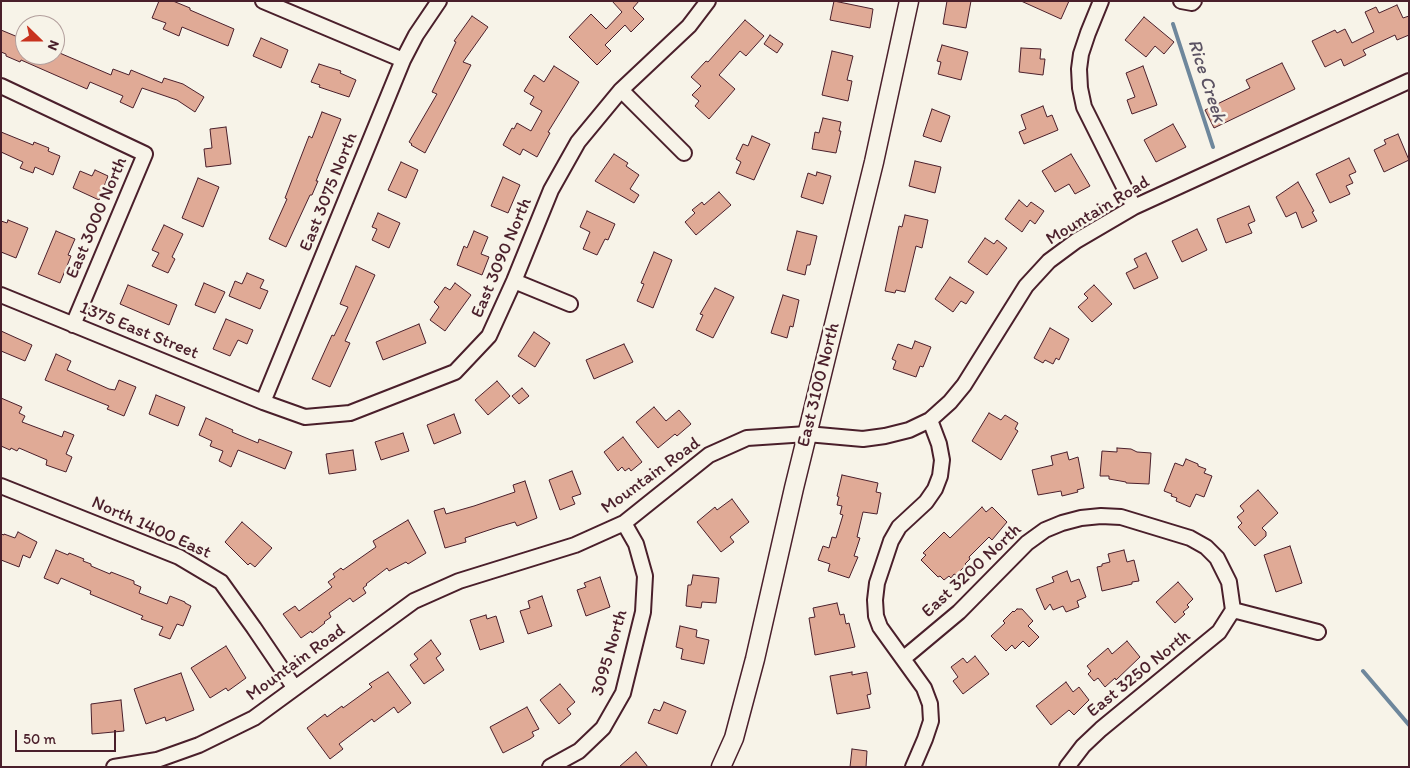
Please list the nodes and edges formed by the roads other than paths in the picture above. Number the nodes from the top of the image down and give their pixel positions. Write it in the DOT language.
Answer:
graph roads {
  1 [pos="263,1"];
  2 [pos="439,1"];
  3 [pos="708,1"];
  4 [pos="909,1"];
  5 [pos="1101,1"];
  6 [pos="403,60"];
  7 [pos="1409,81"];
  8 [pos="1,86"];
  9 [pos="621,90"];
  10 [pos="684,153"];
  11 [pos="1134,207"];
  12 [pos="514,281"];
  13 [pos="1,295"];
  14 [pos="570,304"];
  15 [pos="73,325"];
  16 [pos="263,402"];
  17 [pos="930,420"];
  18 [pos="807,434"];
  19 [pos="1,486"];
  20 [pos="624,523"];
  21 [pos="1233,610"];
  22 [pos="1318,632"];
  23 [pos="904,658"];
  24 [pos="294,687"];
  25 [pos="114,767"];
  26 [pos="550,767"];
  27 [pos="721,767"];
  28 [pos="913,767"];
  29 [pos="1066,767"];
  1 -- 6 [label="street"];
  2 -- 6 [label="street, East 3075 North"];
  3 -- 9 [label="street, East 3090 North"];
  4 -- 18 [label="main road, East 3100 North"];
  5 -- 11 [label="street"];
  6 -- 16 [label="street, East 3075 North"];
  7 -- 11 [label="street, Mountain Road"];
  8 -- 15 [label="street, East 3000 North"];
  9 -- 10 [label="street"];
  9 -- 12 [label="street, East 3090 North"];
  11 -- 17 [label="street, Mountain Road"];
  12 -- 14 [label="street"];
  12 -- 16 [label="street, East 3090 North"];
  13 -- 15 [label="street, 1375 East Street"];
  15 -- 16 [label="street, 1375 East Street"];
  17 -- 18 [label="street, Mountain Road"];
  17 -- 23 [label="street"];
  18 -- 20 [label="street, Mountain Road"];
  18 -- 27 [label="main road, East 3100 North"];
  19 -- 24 [label="street, North 1400 East"];
  20 -- 24 [label="street, Mountain Road"];
  20 -- 26 [label="street, 3095 North"];
  21 -- 22 [label="street"];
  21 -- 23 [label="street, East 3200 North"];
  21 -- 29 [label="street, East 3250 North"];
  23 -- 28 [label="street"];
  24 -- 25 [label="street, Mountain Road"];
}
